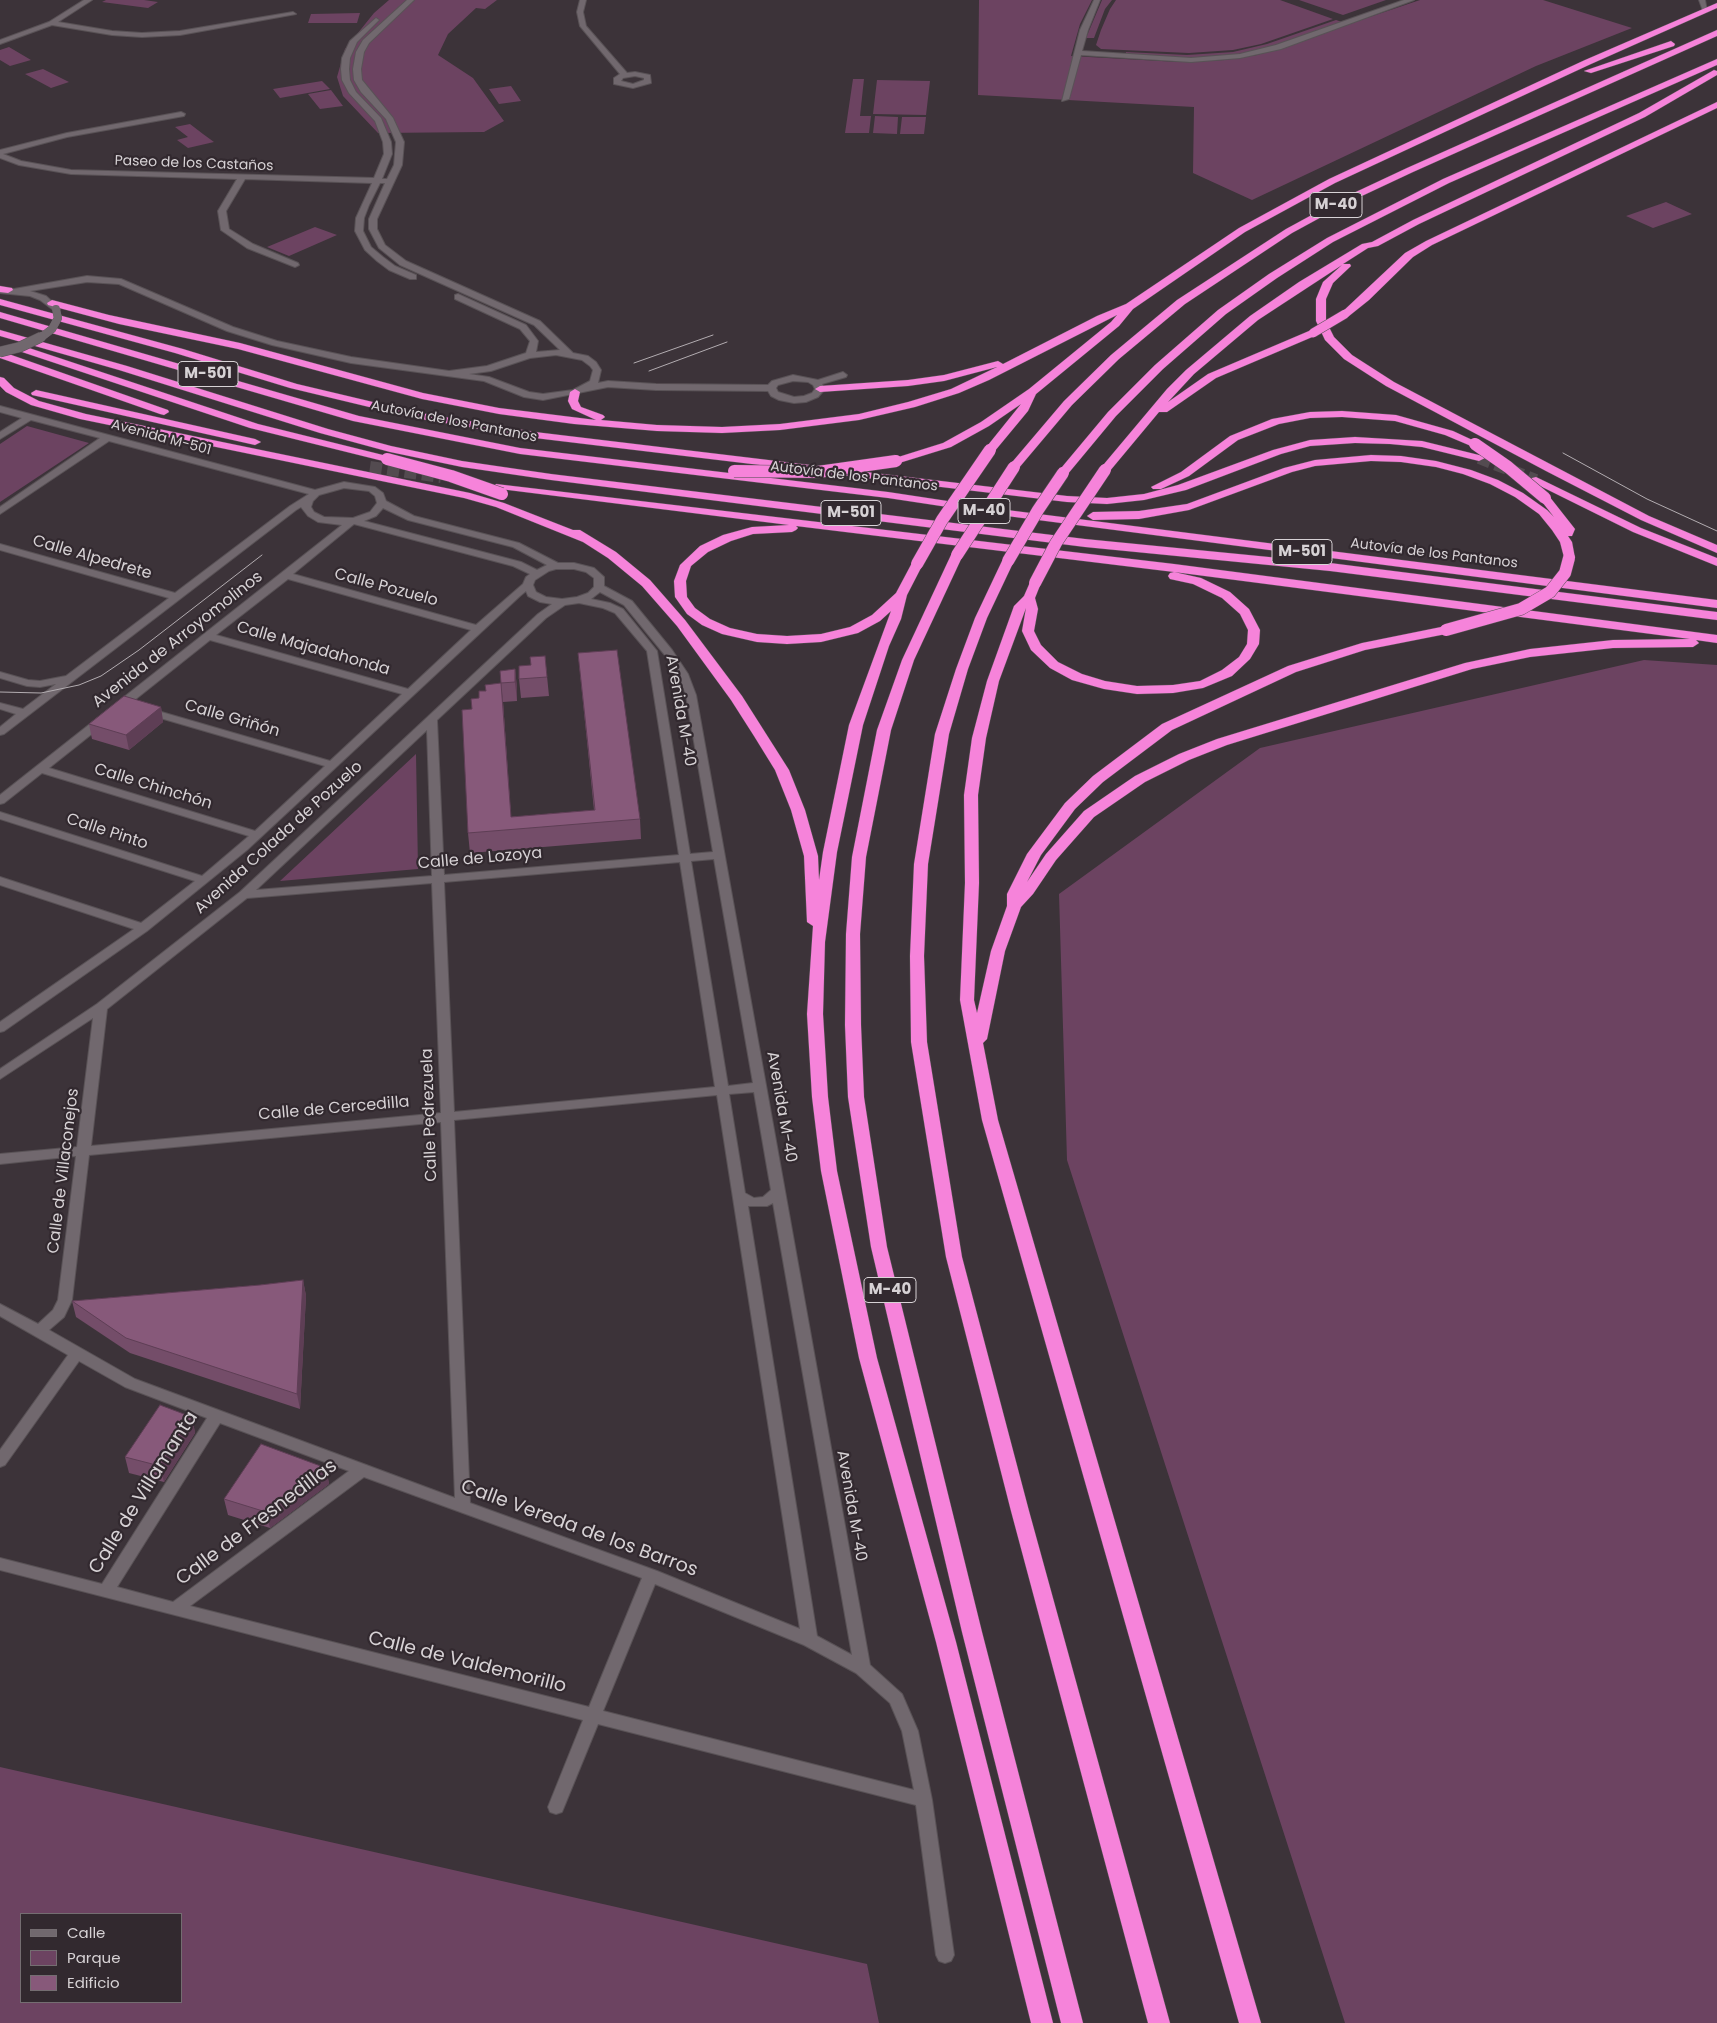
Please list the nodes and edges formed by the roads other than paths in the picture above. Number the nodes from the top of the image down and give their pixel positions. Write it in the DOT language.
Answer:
graph roads {
  1 [pos="88,0"];
  2 [pos="399,0"];
  3 [pos="411,0"];
  4 [pos="583,0"];
  5 [pos="1097,0"];
  6 [pos="1411,0"];
  7 [pos="1702,0"];
  8 [pos="1717,5"];
  9 [pos="1705,10"];
  10 [pos="293,14"];
  11 [pos="51,23"];
  12 [pos="1717,27"];
  13 [pos="1717,33"];
  14 [pos="0,42"];
  15 [pos="1078,53"];
  16 [pos="1717,62"];
  17 [pos="1717,71"];
  18 [pos="625,75"];
  19 [pos="1535,88"];
  20 [pos="1065,100"];
  21 [pos="1717,105"];
  22 [pos="181,114"];
  23 [pos="0,153"];
  24 [pos="242,178"];
  25 [pos="377,181"];
  26 [pos="390,181"];
  27 [pos="1375,244"];
  28 [pos="295,265"];
  29 [pos="52,285"];
  30 [pos="6,290"];
  31 [pos="0,302"];
  32 [pos="50,303"];
  33 [pos="1130,306"];
  34 [pos="0,315"];
  35 [pos="110,318"];
  36 [pos="0,333"];
  37 [pos="0,342"];
  38 [pos="0,353"];
  39 [pos="569,354"];
  40 [pos="530,355"];
  41 [pos="1030,355"];
  42 [pos="508,364"];
  43 [pos="597,370"];
  44 [pos="447,374"];
  45 [pos="842,375"];
  46 [pos="0,379"];
  47 [pos="504,385"];
  48 [pos="818,386"];
  49 [pos="587,387"];
  50 [pos="656,387"];
  51 [pos="771,388"];
  52 [pos="1033,391"];
  53 [pos="574,392"];
  54 [pos="0,410"];
  55 [pos="415,415"];
  56 [pos="29,417"];
  57 [pos="1144,424"];
  58 [pos="657,428"];
  59 [pos="0,436"];
  60 [pos="107,438"];
  61 [pos="268,445"];
  62 [pos="1479,458"];
  63 [pos="640,466"];
  64 [pos="370,467"];
  65 [pos="1536,480"];
  66 [pos="501,490"];
  67 [pos="1016,493"];
  68 [pos="888,495"];
  69 [pos="312,497"];
  70 [pos="382,503"];
  71 [pos="0,510"];
  72 [pos="352,521"];
  73 [pos="842,528"];
  74 [pos="584,539"];
  75 [pos="1566,542"];
  76 [pos="0,547"];
  77 [pos="1717,549"];
  78 [pos="1125,562"];
  79 [pos="1717,562"];
  80 [pos="556,566"];
  81 [pos="536,573"];
  82 [pos="285,576"];
  83 [pos="528,585"];
  84 [pos="599,587"];
  85 [pos="901,595"];
  86 [pos="176,597"];
  87 [pos="1029,598"];
  88 [pos="579,600"];
  89 [pos="562,602"];
  90 [pos="1717,604"];
  91 [pos="1717,616"];
  92 [pos="478,629"];
  93 [pos="208,636"];
  94 [pos="1717,639"];
  95 [pos="1717,644"];
  96 [pos="0,675"];
  97 [pos="72,677"];
  98 [pos="410,693"];
  99 [pos="122,704"];
  100 [pos="0,706"];
  101 [pos="24,713"];
  102 [pos="432,721"];
  103 [pos="0,732"];
  104 [pos="333,765"];
  105 [pos="40,769"];
  106 [pos="0,800"];
  107 [pos="0,815"];
  108 [pos="257,835"];
  109 [pos="718,855"];
  110 [pos="686,858"];
  111 [pos="438,879"];
  112 [pos="204,880"];
  113 [pos="0,881"];
  114 [pos="244,896"];
  115 [pos="1014,906"];
  116 [pos="143,928"];
  117 [pos="818,942"];
  118 [pos="102,1006"];
  119 [pos="0,1028"];
  120 [pos="977,1045"];
  121 [pos="0,1075"];
  122 [pos="760,1087"];
  123 [pos="723,1090"];
  124 [pos="448,1116"];
  125 [pos="85,1151"];
  126 [pos="0,1159"];
  127 [pos="778,1192"];
  128 [pos="740,1196"];
  129 [pos="0,1309"];
  130 [pos="40,1330"];
  131 [pos="78,1352"];
  132 [pos="216,1416"];
  133 [pos="0,1461"];
  134 [pos="362,1470"];
  135 [pos="463,1507"];
  136 [pos="0,1564"];
  137 [pos="651,1575"];
  138 [pos="106,1591"];
  139 [pos="175,1609"];
  140 [pos="810,1640"];
  141 [pos="862,1668"];
  142 [pos="593,1716"];
  143 [pos="924,1800"];
  144 [pos="556,1807"];
  145 [pos="945,1954"];
  146 [pos="1042,2023"];
  147 [pos="1072,2023"];
  148 [pos="1159,2023"];
  149 [pos="1250,2023"];
  1 -- 11 [label="street"];
  2 -- 25 [label="street"];
  3 -- 26 [label="street"];
  4 -- 18 [label="street"];
  5 -- 15 [label="street"];
  6 -- 15 [label="street"];
  7 -- 9 [label="street"];
  8 -- 9 [label="highway"];
  9 -- 19 [label="highway"];
  10 -- 11 [label="street"];
  11 -- 14 [label="street"];
  12 -- 19 [label="highway"];
  13 -- 147 [label="highway, M-40, bridge"];
  15 -- 20 [label="street"];
  16 -- 148 [label="highway, M-40, bridge"];
  17 -- 27 [label="highway"];
  19 -- 33 [label="highway"];
  21 -- 57 [label="highway, bridge"];
  22 -- 23 [label="street"];
  23 -- 24 [label="street, Paseo de los Castaños"];
  24 -- 25 [label="street, Paseo de los Castaños"];
  24 -- 28 [label="street"];
  25 -- 26 [label="street, Paseo de los Castaños"];
  25 -- 40 [label="street"];
  26 -- 39 [label="street"];
  27 -- 57 [label="highway"];
  27 -- 77 [label="highway"];
  29 -- 30 [label="street"];
  29 -- 32 [label="street"];
  29 -- 44 [label="street"];
  30 -- 32 [label="street"];
  31 -- 55 [label="highway"];
  32 -- 35 [label="highway"];
  32 -- 38 [label="street, bridge"];
  33 -- 41 [label="highway"];
  33 -- 52 [label="highway"];
  34 -- 63 [label="highway, Autovía de los Pantanos / M-501"];
  35 -- 55 [label="highway"];
  35 -- 58 [label="highway"];
  36 -- 91 [label="highway, Autovía de los Pantanos / M-501"];
  37 -- 66 [label="highway, bridge"];
  38 -- 61 [label="highway"];
  39 -- 40 [label="street"];
  39 -- 43 [label="street"];
  40 -- 42 [label="street"];
  41 -- 48 [label="highway"];
  41 -- 58 [label="highway"];
  42 -- 44 [label="street"];
  42 -- 47 [label="street"];
  43 -- 49 [label="street"];
  43 -- 50 [label="street"];
  44 -- 47 [label="street"];
  45 -- 48 [label="street"];
  46 -- 61 [label="highway"];
  46 -- 74 [label="highway"];
  47 -- 53 [label="street"];
  48 -- 51 [label="street"];
  48 -- 51 [label="street"];
  49 -- 50 [label="street"];
  49 -- 53 [label="street"];
  50 -- 51 [label="street"];
  52 -- 63 [label="highway, bridge"];
  52 -- 85 [label="highway, bridge"];
  53 -- 58 [label="highway"];
  54 -- 56 [label="street, Avenida M-501"];
  55 -- 67 [label="highway"];
  56 -- 59 [label="street"];
  56 -- 60 [label="street, Avenida M-501"];
  57 -- 87 [label="highway, bridge"];
  60 -- 69 [label="street, Avenida M-501"];
  60 -- 71 [label="street"];
  61 -- 64 [label="highway"];
  62 -- 67 [label="highway"];
  63 -- 68 [label="highway, Autovía de los Pantanos / M-501"];
  65 -- 79 [label="highway"];
  66 -- 73 [label="highway"];
  66 -- 74 [label="highway"];
  67 -- 75 [label="highway, bridge"];
  68 -- 75 [label="highway"];
  68 -- 90 [label="highway, Autovía de los Pantanos / M-501"];
  69 -- 70 [label="street"];
  69 -- 72 [label="street"];
  69 -- 86 [label="street"];
  70 -- 72 [label="street"];
  70 -- 80 [label="street"];
  72 -- 81 [label="street"];
  72 -- 82 [label="street, Avenida de Arroyomolinos"];
  73 -- 78 [label="highway"];
  73 -- 85 [label="highway"];
  74 -- 117 [label="highway"];
  75 -- 115 [label="highway, bridge"];
  76 -- 86 [label="street, Calle Alpedrete"];
  78 -- 87 [label="highway"];
  78 -- 94 [label="highway"];
  80 -- 81 [label="street"];
  80 -- 84 [label="street"];
  81 -- 83 [label="street, Avenida Colada de Pozuelo"];
  82 -- 92 [label="street, Calle Pozuelo"];
  82 -- 93 [label="street, Avenida de Arroyomolinos"];
  83 -- 89 [label="street"];
  83 -- 92 [label="street, Avenida Colada de Pozuelo"];
  84 -- 88 [label="street"];
  84 -- 109 [label="street, Avenida M-40"];
  85 -- 117 [label="highway"];
  86 -- 97 [label="street"];
  87 -- 120 [label="highway"];
  88 -- 89 [label="street"];
  88 -- 110 [label="street, Avenida M-40"];
  89 -- 102 [label="street, Avenida Colada de Pozuelo"];
  92 -- 98 [label="street, Avenida Colada de Pozuelo"];
  93 -- 98 [label="street, Calle Majadahonda"];
  93 -- 99 [label="street, Avenida de Arroyomolinos"];
  95 -- 115 [label="highway"];
  96 -- 97 [label="street"];
  97 -- 101 [label="street"];
  98 -- 104 [label="street, Avenida Colada de Pozuelo"];
  99 -- 104 [label="street, Calle Griñón"];
  99 -- 105 [label="street, Avenida de Arroyomolinos"];
  100 -- 101 [label="street"];
  101 -- 103 [label="street"];
  102 -- 111 [label="street, Calle Pedrezuela"];
  102 -- 114 [label="street, Avenida Colada de Pozuelo"];
  104 -- 108 [label="street, Avenida Colada de Pozuelo"];
  105 -- 106 [label="street, Avenida de Arroyomolinos"];
  105 -- 108 [label="street, Calle Chinchón"];
  107 -- 112 [label="street, Calle Pinto"];
  108 -- 112 [label="street, Avenida Colada de Pozuelo"];
  109 -- 110 [label="street, Calle de Lozoya"];
  109 -- 122 [label="street, Avenida M-40"];
  110 -- 111 [label="street, Calle de Lozoya"];
  110 -- 123 [label="street, Avenida M-40"];
  111 -- 114 [label="street, Calle de Lozoya"];
  111 -- 124 [label="street, Calle Pedrezuela"];
  112 -- 116 [label="street, Avenida Colada de Pozuelo"];
  113 -- 116 [label="street"];
  114 -- 118 [label="street, Avenida Colada de Pozuelo"];
  115 -- 120 [label="highway"];
  116 -- 119 [label="street, Avenida Colada de Pozuelo"];
  117 -- 146 [label="highway"];
  118 -- 121 [label="street, Avenida Colada de Pozuelo"];
  118 -- 125 [label="street, Calle de Villaconejos"];
  120 -- 149 [label="highway"];
  122 -- 123 [label="street, Calle de Cercedilla"];
  122 -- 127 [label="street, Avenida M-40"];
  123 -- 124 [label="street, Calle de Cercedilla"];
  123 -- 128 [label="street, Avenida M-40"];
  124 -- 125 [label="street, Calle de Cercedilla"];
  124 -- 135 [label="street, Calle Pedrezuela"];
  125 -- 126 [label="street, Calle de Cercedilla"];
  125 -- 130 [label="street, Calle de Villaconejos"];
  127 -- 128 [label="street"];
  127 -- 141 [label="street, Avenida M-40"];
  128 -- 140 [label="street, Avenida M-40"];
  129 -- 130 [label="street, Calle Vereda de los Barros"];
  130 -- 131 [label="street, Calle Vereda de los Barros"];
  131 -- 132 [label="street, Calle Vereda de los Barros"];
  131 -- 133 [label="street"];
  132 -- 134 [label="street, Calle Vereda de los Barros"];
  132 -- 138 [label="street, Calle de Villamanta"];
  134 -- 135 [label="street, Calle Vereda de los Barros"];
  134 -- 139 [label="street, Calle de Fresnedillas"];
  135 -- 137 [label="street, Calle Vereda de los Barros"];
  136 -- 138 [label="street, Calle de Valdemorillo"];
  137 -- 140 [label="street, Calle Vereda de los Barros"];
  137 -- 142 [label="street"];
  138 -- 139 [label="street, Calle de Valdemorillo"];
  139 -- 142 [label="street, Calle de Valdemorillo"];
  140 -- 141 [label="street, Calle Vereda de los Barros"];
  141 -- 143 [label="street, Calle Vereda de los Barros"];
  142 -- 143 [label="street, Calle de Valdemorillo"];
  142 -- 144 [label="street"];
  143 -- 145 [label="street, Calle Vereda de los Barros"];
}
